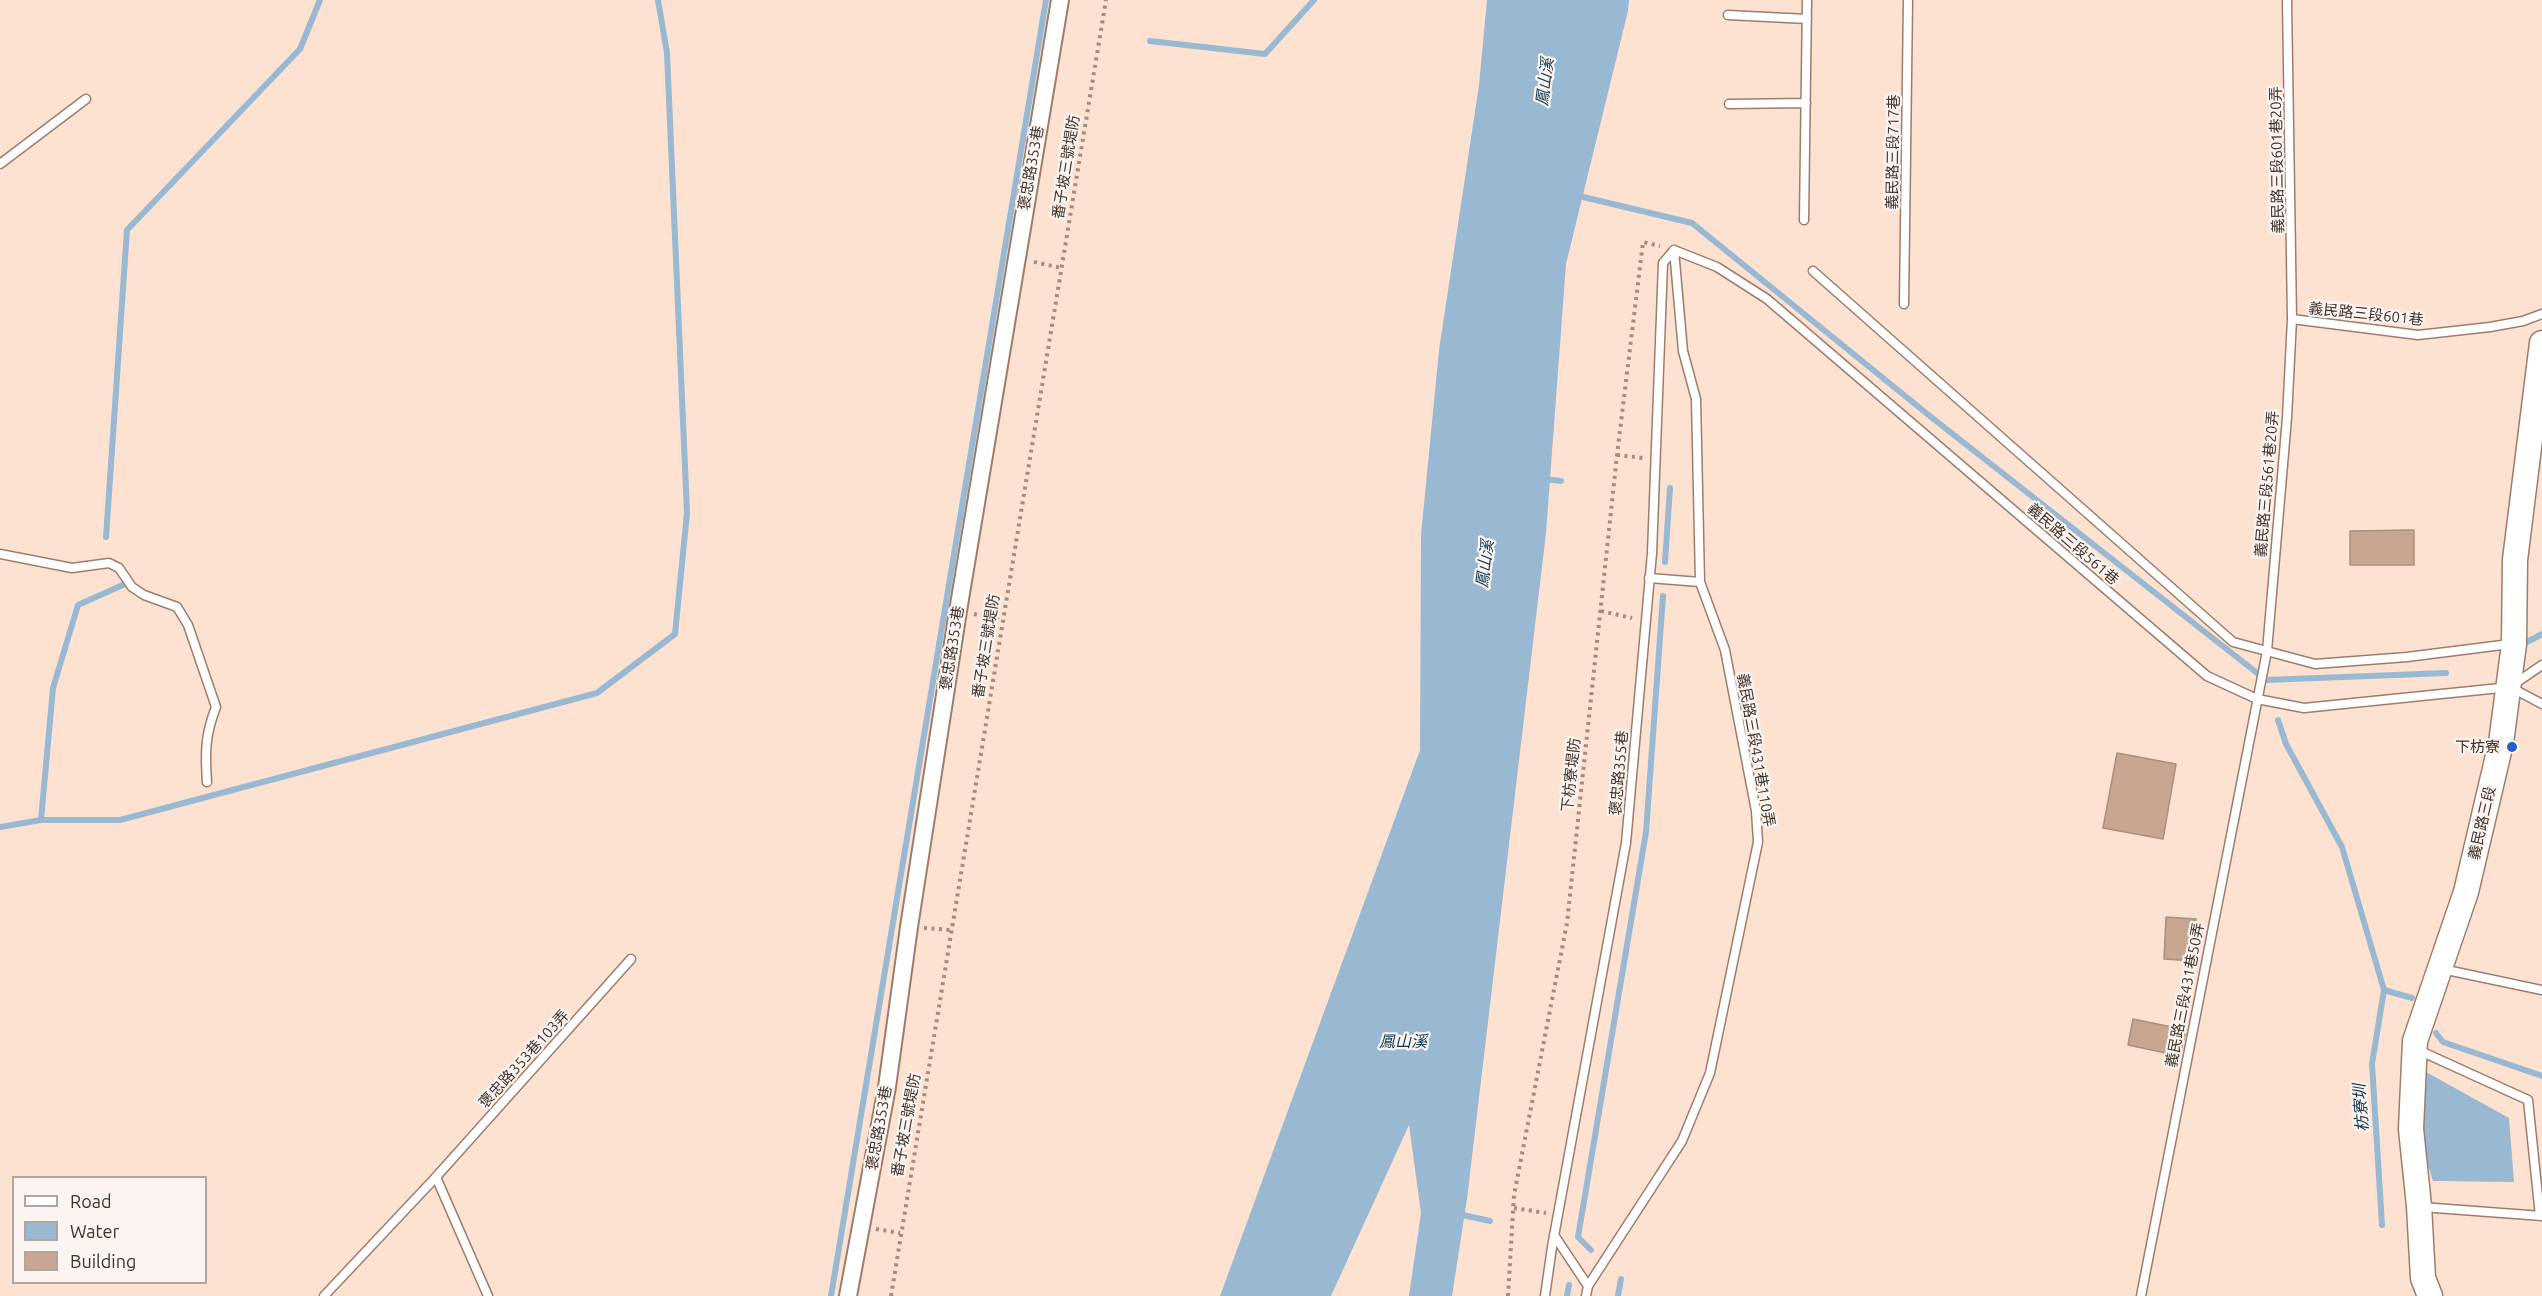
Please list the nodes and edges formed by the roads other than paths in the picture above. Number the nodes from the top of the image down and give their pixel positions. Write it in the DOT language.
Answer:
graph roads {
  1 [pos="1060,0"];
  2 [pos="1807,0"];
  3 [pos="1908,0"];
  4 [pos="2287,0"];
  5 [pos="1728,15"];
  6 [pos="1807,19"];
  7 [pos="86,99"];
  8 [pos="1806,102"];
  9 [pos="1729,104"];
  10 [pos="0,165"];
  11 [pos="1804,220"];
  12 [pos="1674,250"];
  13 [pos="1813,271"];
  14 [pos="1904,304"];
  15 [pos="2542,314"];
  16 [pos="2292,319"];
  17 [pos="2542,343"];
  18 [pos="0,555"];
  19 [pos="1649,578"];
  20 [pos="1700,582"];
  21 [pos="2514,644"];
  22 [pos="2266,651"];
  23 [pos="2542,665"];
  24 [pos="2510,687"];
  25 [pos="2257,699"];
  26 [pos="2542,704"];
  27 [pos="207,782"];
  28 [pos="631,959"];
  29 [pos="2440,969"];
  30 [pos="2542,990"];
  31 [pos="2415,1049"];
  32 [pos="436,1177"];
  33 [pos="2419,1206"];
  34 [pos="2541,1216"];
  35 [pos="1554,1235"];
  36 [pos="1588,1286"];
  37 [pos="324,1296"];
  38 [pos="488,1296"];
  39 [pos="848,1296"];
  40 [pos="1545,1296"];
  41 [pos="1586,1296"];
  42 [pos="2141,1296"];
  43 [pos="2430,1296"];
  1 -- 39 [label="street, 褒忠路353巷"];
  2 -- 6 [label="lane"];
  3 -- 14 [label="lane, 義民路三段717巷"];
  4 -- 16 [label="lane, 義民路三段601巷20弄"];
  5 -- 6 [label="lane"];
  6 -- 8 [label="lane"];
  7 -- 10 [label="lane"];
  8 -- 9 [label="lane"];
  8 -- 11 [label="lane"];
  12 -- 19 [label="lane, 褒忠路355巷"];
  12 -- 20 [label="lane, 義民路三段431巷110弄"];
  12 -- 25 [label="lane, 義民路三段561巷"];
  13 -- 22 [label="lane"];
  15 -- 16 [label="lane, 義民路三段601巷"];
  16 -- 22 [label="lane, 義民路三段561巷20弄"];
  17 -- 21 [label="main road, 義民路三段"];
  18 -- 27 [label="lane"];
  19 -- 20 [label="lane"];
  19 -- 35 [label="lane, 褒忠路355巷"];
  20 -- 36 [label="lane, 義民路三段431巷110弄"];
  21 -- 22 [label="lane"];
  21 -- 24 [label="main road, 義民路三段"];
  22 -- 25 [label="lane, 義民路三段561巷20弄"];
  23 -- 24 [label="lane"];
  24 -- 25 [label="lane, 義民路三段561巷"];
  24 -- 26 [label="lane"];
  24 -- 29 [label="main road, 義民路三段"];
  25 -- 42 [label="lane, 義民路三段431巷50弄"];
  28 -- 32 [label="lane, 褒忠路353巷103弄"];
  29 -- 30 [label="lane"];
  29 -- 31 [label="main road, 義民路三段"];
  31 -- 33 [label="main road, 義民路三段"];
  31 -- 34 [label="lane"];
  32 -- 37 [label="lane, 褒忠路353巷103弄"];
  32 -- 38 [label="lane"];
  33 -- 34 [label="lane"];
  33 -- 43 [label="main road, 義民路三段"];
  35 -- 36 [label="lane"];
  35 -- 40 [label="lane, 褒忠路355巷"];
  36 -- 41 [label="lane, 義民路三段431巷110弄"];
}
